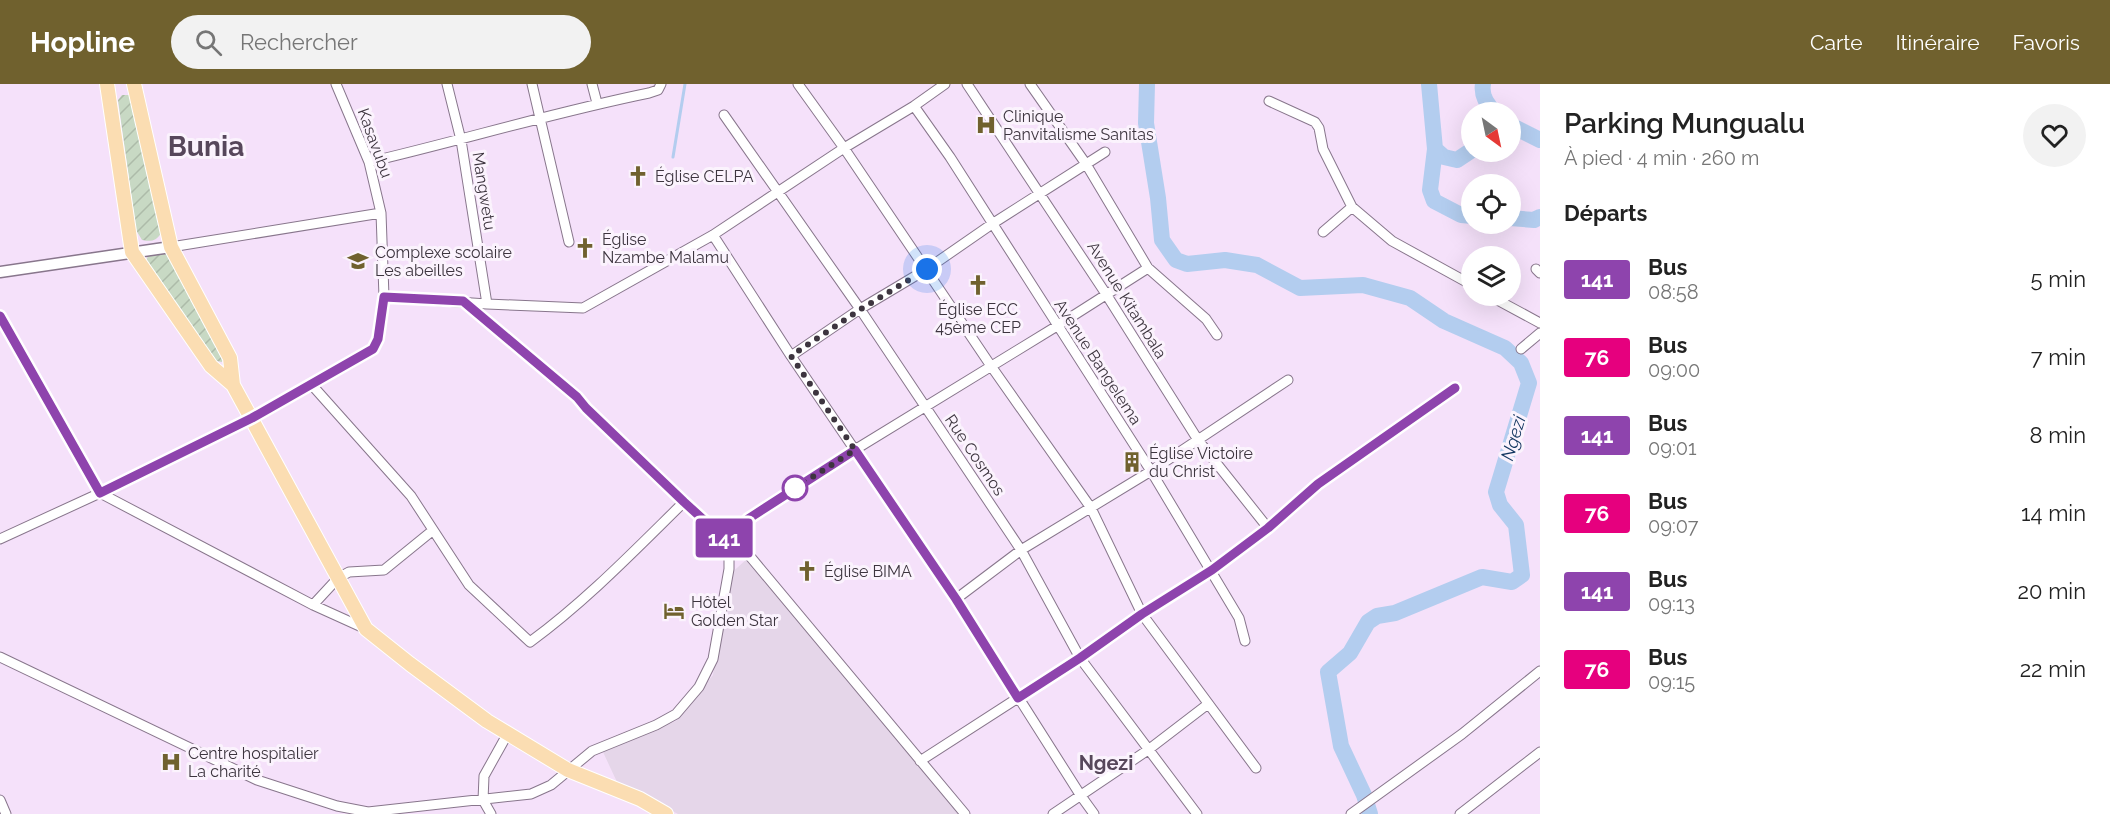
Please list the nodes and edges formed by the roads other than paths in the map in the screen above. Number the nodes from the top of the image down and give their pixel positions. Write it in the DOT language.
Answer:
graph roads {
  1 [pos="133,84"];
  2 [pos="336,84"];
  3 [pos="447,84"];
  4 [pos="532,84"];
  5 [pos="592,84"];
  6 [pos="661,84"];
  7 [pos="798,84"];
  8 [pos="945,84"];
  9 [pos="967,84"];
  10 [pos="1030,84"];
  11 [pos="107,86"];
  12 [pos="1269,101"];
  13 [pos="597,104"];
  14 [pos="914,106"];
  15 [pos="724,114"];
  16 [pos="541,117"];
  17 [pos="461,140"];
  18 [pos="844,148"];
  19 [pos="1105,152"];
  20 [pos="369,162"];
  21 [pos="1086,164"];
  22 [pos="778,192"];
  23 [pos="1041,193"];
  24 [pos="1352,207"];
  25 [pos="381,213"];
  26 [pos="992,224"];
  27 [pos="1323,232"];
  28 [pos="713,235"];
  29 [pos="569,242"];
  30 [pos="171,247"];
  31 [pos="132,252"];
  32 [pos="1148,268"];
  33 [pos="927,269"];
  34 [pos="0,272"];
  35 [pos="1461,279"];
  36 [pos="1106,294"];
  37 [pos="384,297"];
  38 [pos="463,301"];
  39 [pos="488,304"];
  40 [pos="1509,306"];
  41 [pos="861,309"];
  42 [pos="0,316"];
  43 [pos="1540,323"];
  44 [pos="1057,326"];
  45 [pos="1540,333"];
  46 [pos="1217,334"];
  47 [pos="1521,348"];
  48 [pos="791,356"];
  49 [pos="991,366"];
  50 [pos="1288,380"];
  51 [pos="311,384"];
  52 [pos="232,386"];
  53 [pos="1455,388"];
  54 [pos="926,408"];
  55 [pos="252,418"];
  56 [pos="1198,440"];
  57 [pos="855,450"];
  58 [pos="1151,471"];
  59 [pos="100,493"];
  60 [pos="684,502"];
  61 [pos="1091,508"];
  62 [pos="1268,528"];
  63 [pos="432,531"];
  64 [pos="0,539"];
  65 [pos="729,543"];
  66 [pos="1021,550"];
  67 [pos="1212,570"];
  68 [pos="338,578"];
  69 [pos="956,599"];
  70 [pos="313,605"];
  71 [pos="1142,614"];
  72 [pos="366,629"];
  73 [pos="1245,641"];
  74 [pos="0,657"];
  75 [pos="1080,658"];
  76 [pos="1540,671"];
  77 [pos="1018,698"];
  78 [pos="1208,704"];
  79 [pos="508,733"];
  80 [pos="1149,750"];
  81 [pos="1540,752"];
  82 [pos="920,761"];
  83 [pos="1256,768"];
  84 [pos="568,770"];
  85 [pos="1081,796"];
  86 [pos="0,800"];
  87 [pos="483,800"];
  88 [pos="1355,811"];
  89 [pos="6,814"];
  90 [pos="491,814"];
  91 [pos="666,814"];
  92 [pos="965,814"];
  93 [pos="1053,814"];
  94 [pos="1094,814"];
  95 [pos="1197,814"];
  96 [pos="1460,814"];
  1 -- 11 [label="main road"];
  1 -- 30 [label="main road"];
  2 -- 20 [label="street, Kasavubu"];
  3 -- 17 [label="street, Mangwetu"];
  4 -- 16 [label="street"];
  5 -- 13 [label="street"];
  6 -- 13 [label="street"];
  7 -- 18 [label="street"];
  8 -- 14 [label="street"];
  9 -- 23 [label="street, Avenue Kitambala"];
  10 -- 21 [label="street"];
  11 -- 31 [label="main road"];
  12 -- 24 [label="street"];
  13 -- 16 [label="street"];
  14 -- 18 [label="street"];
  14 -- 26 [label="street, Avenue Bangelema"];
  15 -- 22 [label="street, Rue Cosmos"];
  16 -- 17 [label="street"];
  16 -- 29 [label="street"];
  17 -- 20 [label="street"];
  17 -- 39 [label="street, Mangwetu"];
  18 -- 22 [label="street"];
  18 -- 33 [label="street"];
  19 -- 21 [label="street"];
  20 -- 25 [label="street, Kasavubu"];
  21 -- 23 [label="street"];
  21 -- 32 [label="street"];
  22 -- 28 [label="street"];
  22 -- 41 [label="street, Rue Cosmos"];
  23 -- 26 [label="street"];
  23 -- 36 [label="street, Avenue Kitambala"];
  24 -- 27 [label="street"];
  24 -- 35 [label="street"];
  25 -- 30 [label="street"];
  25 -- 37 [label="street, Kasavubu"];
  26 -- 33 [label="street"];
  26 -- 44 [label="street, Avenue Bangelema"];
  28 -- 39 [label="street"];
  28 -- 48 [label="street"];
  30 -- 31 [label="street"];
  30 -- 52 [label="main road"];
  31 -- 34 [label="street"];
  31 -- 52 [label="main road"];
  32 -- 36 [label="street"];
  32 -- 46 [label="street"];
  33 -- 41 [label="street"];
  33 -- 49 [label="street"];
  36 -- 44 [label="street"];
  36 -- 56 [label="street, Avenue Kitambala"];
  37 -- 38 [label="street"];
  37 -- 51 [label="street, Kasavubu"];
  38 -- 39 [label="street"];
  38 -- 60 [label="street"];
  40 -- 43 [label="street"];
  41 -- 48 [label="street"];
  41 -- 54 [label="street, Rue Cosmos"];
  42 -- 59 [label="street"];
  44 -- 49 [label="street"];
  44 -- 58 [label="street, Avenue Bangelema"];
  45 -- 47 [label="street"];
  48 -- 57 [label="street"];
  49 -- 54 [label="street"];
  49 -- 61 [label="street"];
  50 -- 56 [label="street"];
  51 -- 55 [label="street, Kasavubu"];
  51 -- 63 [label="street"];
  52 -- 55 [label="main road"];
  53 -- 62 [label="street"];
  54 -- 57 [label="street"];
  54 -- 66 [label="street, Rue Cosmos"];
  55 -- 59 [label="street, Kasavubu"];
  55 -- 68 [label="main road"];
  56 -- 58 [label="street"];
  56 -- 62 [label="street, Avenue Kitambala"];
  57 -- 65 [label="street"];
  57 -- 69 [label="street"];
  58 -- 61 [label="street"];
  58 -- 67 [label="street, Avenue Bangelema"];
  59 -- 64 [label="street, Kasavubu"];
  59 -- 70 [label="street"];
  60 -- 63 [label="street"];
  60 -- 65 [label="street"];
  61 -- 66 [label="street"];
  61 -- 71 [label="street"];
  62 -- 67 [label="street"];
  63 -- 68 [label="street"];
  65 -- 82 [label="street"];
  65 -- 84 [label="street"];
  66 -- 69 [label="street"];
  66 -- 75 [label="street, Rue Cosmos"];
  67 -- 71 [label="street"];
  67 -- 73 [label="street, Avenue Bangelema"];
  68 -- 70 [label="street"];
  68 -- 72 [label="main road"];
  69 -- 77 [label="street"];
  70 -- 72 [label="street"];
  71 -- 75 [label="street"];
  71 -- 78 [label="street"];
  72 -- 79 [label="main road"];
  74 -- 87 [label="street"];
  75 -- 77 [label="street"];
  75 -- 80 [label="street, Rue Cosmos"];
  76 -- 88 [label="street"];
  77 -- 82 [label="street"];
  77 -- 85 [label="street"];
  78 -- 80 [label="street"];
  78 -- 83 [label="street"];
  79 -- 84 [label="main road"];
  79 -- 87 [label="street"];
  80 -- 85 [label="street"];
  80 -- 95 [label="street, Rue Cosmos"];
  81 -- 96 [label="street"];
  82 -- 92 [label="street"];
  84 -- 87 [label="street"];
  84 -- 91 [label="main road"];
  85 -- 93 [label="street"];
  85 -- 94 [label="street"];
  86 -- 89 [label="street"];
  87 -- 90 [label="street"];
}
